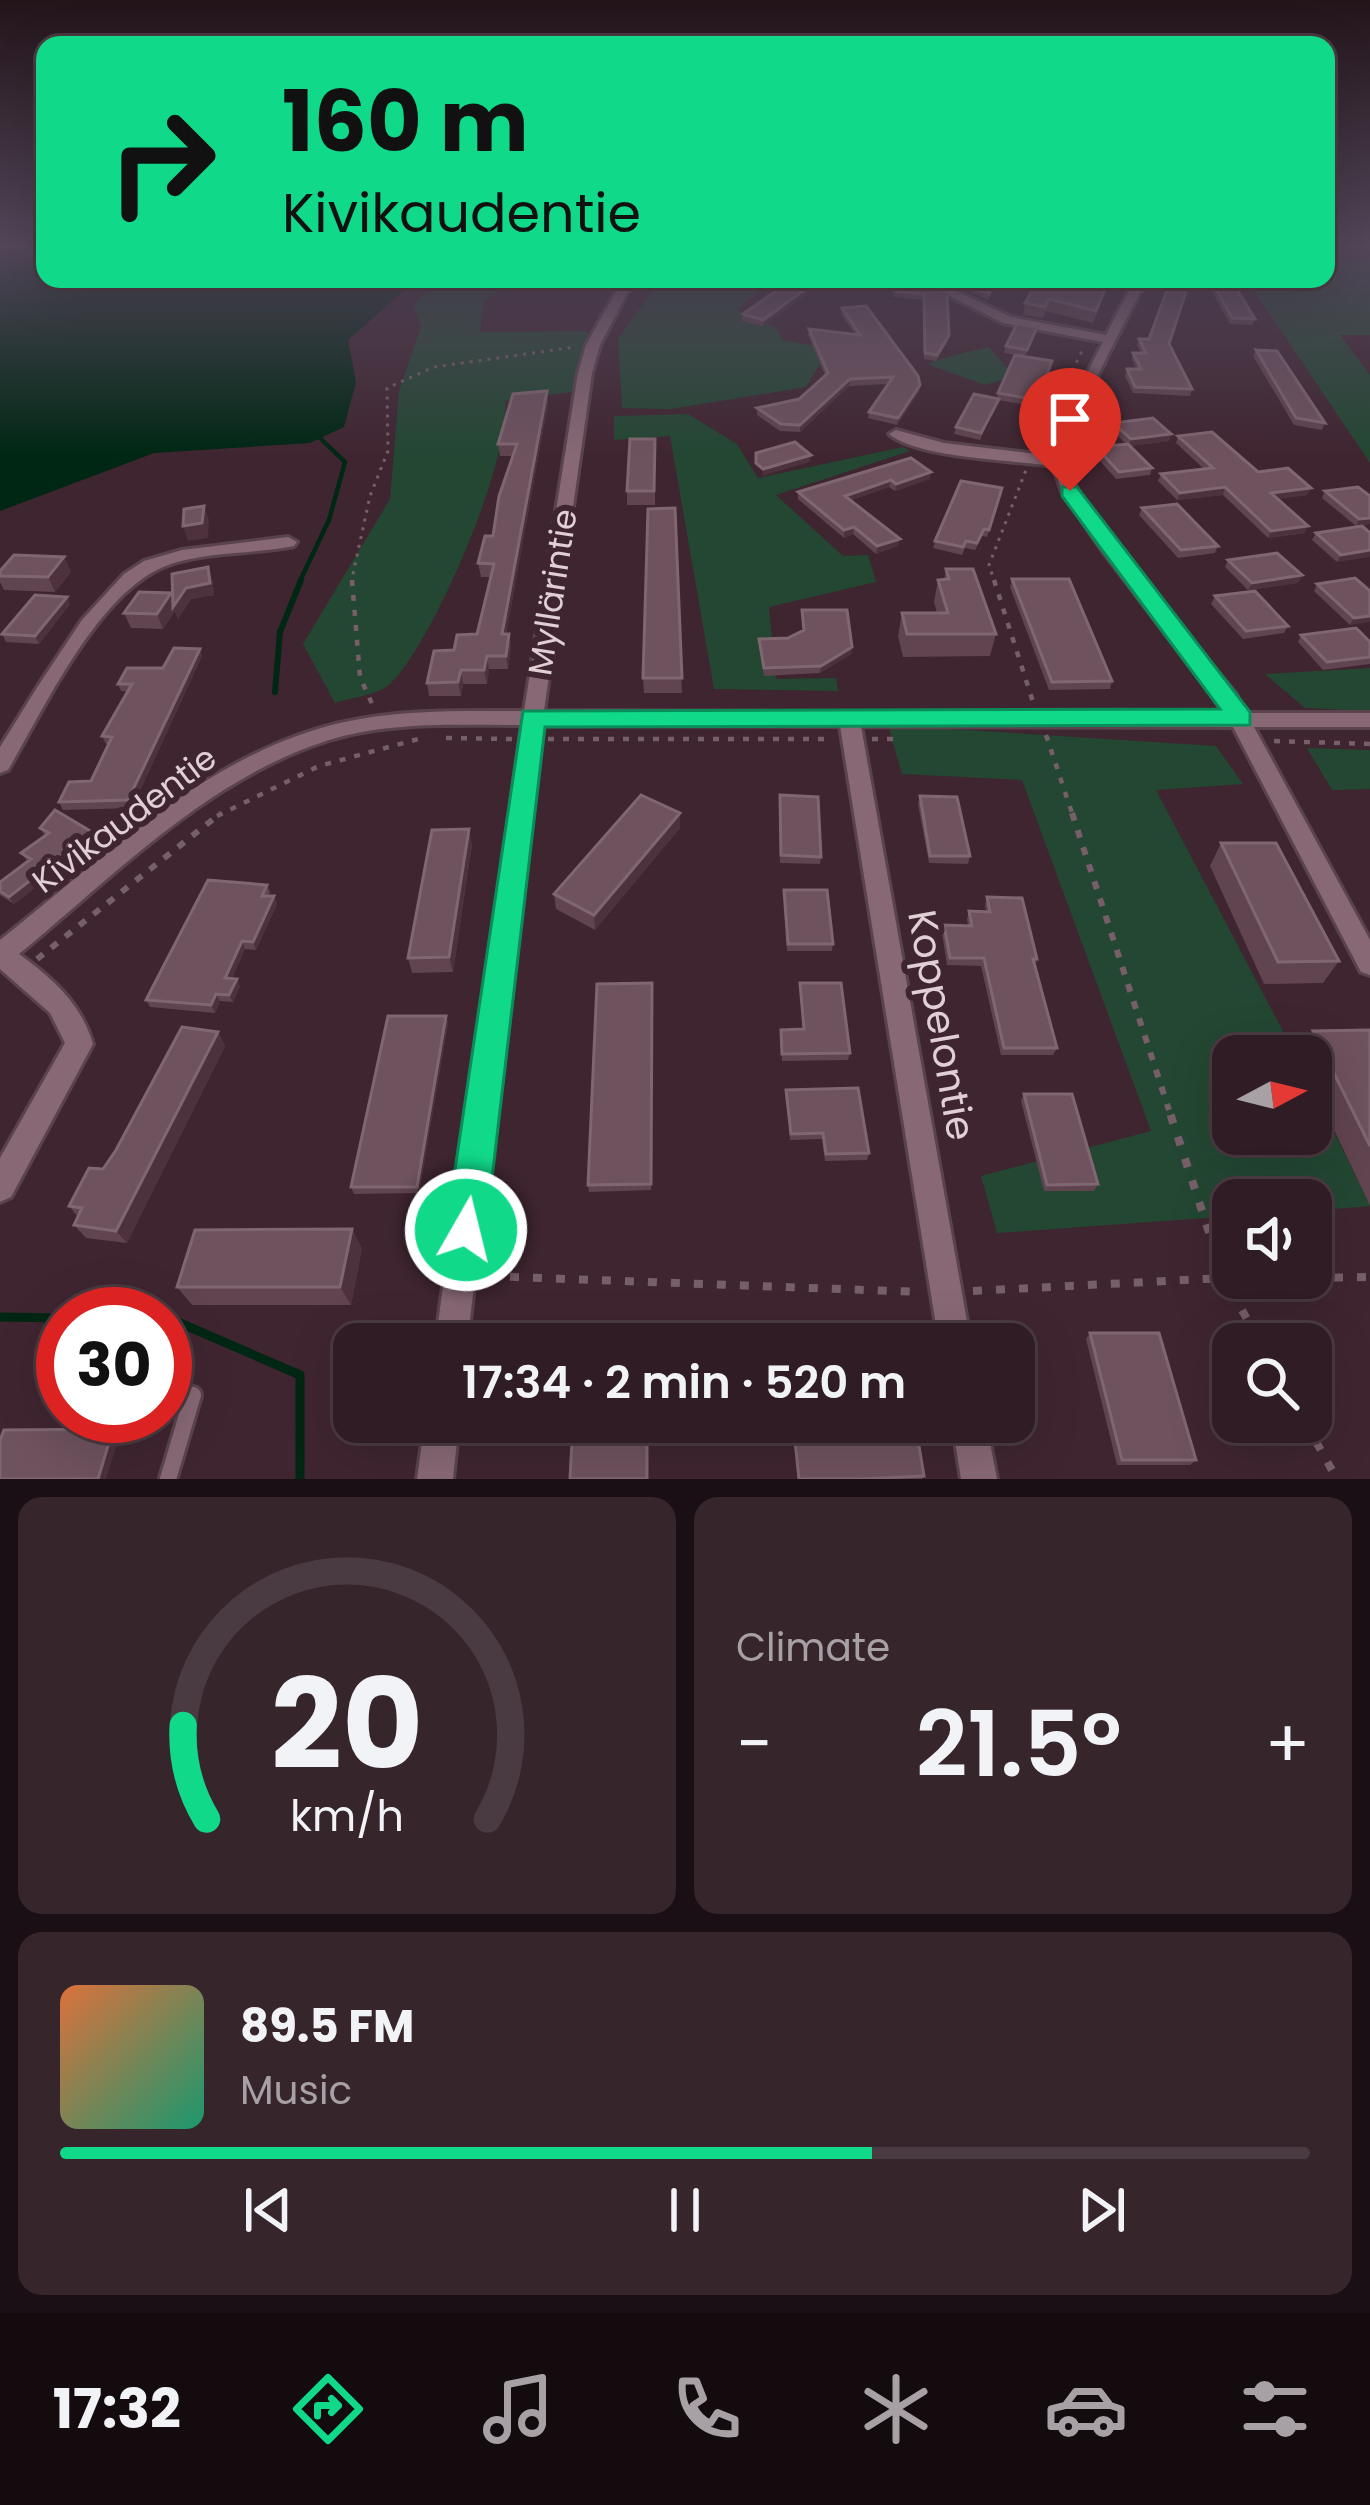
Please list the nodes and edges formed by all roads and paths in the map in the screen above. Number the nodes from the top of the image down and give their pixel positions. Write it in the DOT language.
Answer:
graph roads {
  1 [pos="608,317"];
  2 [pos="1001,317"];
  3 [pos="1113,317"];
  4 [pos="1098,337"];
  5 [pos="593,345"];
  6 [pos="896,434"];
  7 [pos="1030,457"];
  8 [pos="1059,462"];
  9 [pos="288,542"];
  10 [pos="1370,720"];
  11 [pos="386,723"];
  12 [pos="532,728"];
  13 [pos="850,729"];
  14 [pos="1246,729"];
  15 [pos="1039,733"];
  16 [pos="912,739"];
  17 [pos="1370,744"];
  18 [pos="0,765"];
  19 [pos="12,963"];
  20 [pos="1370,964"];
  21 [pos="0,1187"];
  22 [pos="1212,1232"];
  23 [pos="460,1275"];
  24 [pos="1370,1277"];
  25 [pos="1332,1278"];
  26 [pos="1212,1279"];
  27 [pos="946,1292"];
  28 [pos="454,1323"];
  29 [pos="951,1323"];
  30 [pos="193,1395"];
  31 [pos="439,1443"];
  32 [pos="973,1443"];
  33 [pos="1317,1443"];
  34 [pos="168,1479"];
  35 [pos="435,1479"];
  36 [pos="979,1479"];
  37 [pos="1337,1479"];
  1 -- 5 [label="street, Myllärintie"];
  2 -- 4 [label="street"];
  3 -- 4 [label="street"];
  4 -- 7 [label="path"];
  4 -- 8 [label="street"];
  5 -- 11 [label="path"];
  5 -- 12 [label="street, Myllärintie"];
  6 -- 7 [label="street"];
  7 -- 8 [label="street"];
  7 -- 15 [label="path"];
  8 -- 14 [label="street"];
  9 -- 18 [label="street"];
  10 -- 14 [label="street, Kivikaudentie"];
  11 -- 12 [label="street, Kivikaudentie"];
  11 -- 19 [label="street, Kivikaudentie"];
  12 -- 13 [label="street, Kivikaudentie"];
  12 -- 13 [label="path"];
  12 -- 19 [label="path"];
  12 -- 23 [label="street, Myllärintie"];
  13 -- 15 [label="street, Kivikaudentie"];
  13 -- 16 [label="path"];
  13 -- 27 [label="street, Koppelontie"];
  14 -- 15 [label="street, Kivikaudentie"];
  14 -- 17 [label="path"];
  14 -- 20 [label="street"];
  15 -- 22 [label="path"];
  19 -- 21 [label="street"];
  23 -- 27 [label="path"];
  23 -- 28 [label="street, Myllärintie"];
  24 -- 25 [label="path"];
  26 -- 27 [label="path"];
  27 -- 29 [label="street, Koppelontie"];
  30 -- 34 [label="lane"];
  31 -- 35 [label="street"];
  32 -- 36 [label="street"];
  33 -- 37 [label="path"];
}
